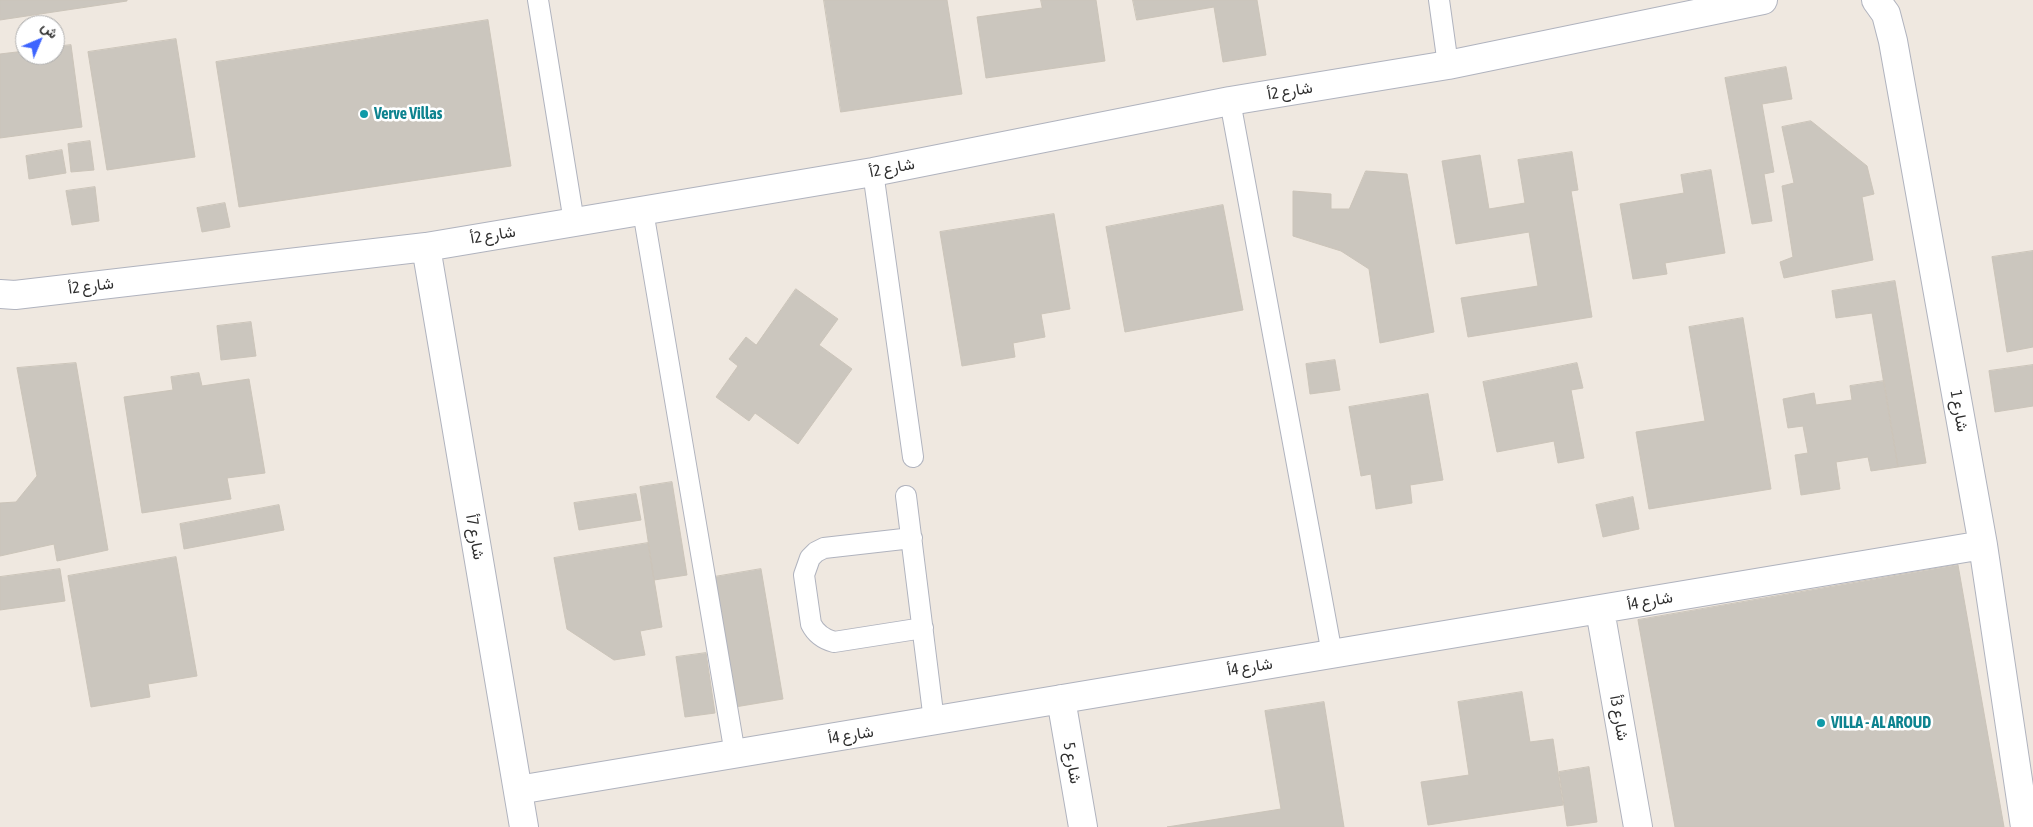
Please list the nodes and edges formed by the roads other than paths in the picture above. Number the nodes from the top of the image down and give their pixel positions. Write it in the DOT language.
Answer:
graph roads {
  1 [pos="538,0"];
  2 [pos="1439,0"];
  3 [pos="1763,0"];
  4 [pos="1876,0"];
  5 [pos="1448,65"];
  6 [pos="1230,101"];
  7 [pos="873,172"];
  8 [pos="643,211"];
  9 [pos="574,222"];
  10 [pos="426,246"];
  11 [pos="5,297"];
  12 [pos="913,458"];
  13 [pos="906,496"];
  14 [pos="912,538"];
  15 [pos="1983,545"];
  16 [pos="1600,610"];
  17 [pos="923,628"];
  18 [pos="1332,654"];
  19 [pos="1061,698"];
  20 [pos="934,721"];
  21 [pos="735,754"];
  22 [pos="518,790"];
  23 [pos="524,827"];
  24 [pos="1083,827"];
  25 [pos="1638,827"];
  26 [pos="2025,827"];
  1 -- 9 [label="lane"];
  2 -- 5 [label="lane"];
  3 -- 5 [label="street, شارع 2أ"];
  4 -- 15 [label="street, شارع 1"];
  5 -- 6 [label="street, شارع 2أ"];
  6 -- 7 [label="street, شارع 2أ"];
  6 -- 18 [label="lane"];
  7 -- 8 [label="street, شارع 2أ"];
  7 -- 12 [label="lane"];
  8 -- 9 [label="street, شارع 2أ"];
  8 -- 21 [label="lane"];
  9 -- 10 [label="street, شارع 2أ"];
  10 -- 11 [label="street, شارع 2أ"];
  10 -- 22 [label="street, شارع 7أ"];
  13 -- 14 [label="lane"];
  14 -- 17 [label="lane"];
  14 -- 17 [label="lane"];
  15 -- 16 [label="street, شارع 4أ"];
  15 -- 26 [label="street, شارع 1"];
  16 -- 18 [label="street, شارع 4أ"];
  16 -- 25 [label="street, شارع 3أ"];
  17 -- 20 [label="lane"];
  18 -- 19 [label="street, شارع 4أ"];
  19 -- 20 [label="street, شارع 4أ"];
  19 -- 24 [label="street, شارع 5"];
  20 -- 21 [label="street, شارع 4أ"];
  21 -- 22 [label="street, شارع 4أ"];
  22 -- 23 [label="street, شارع 7أ"];
}
